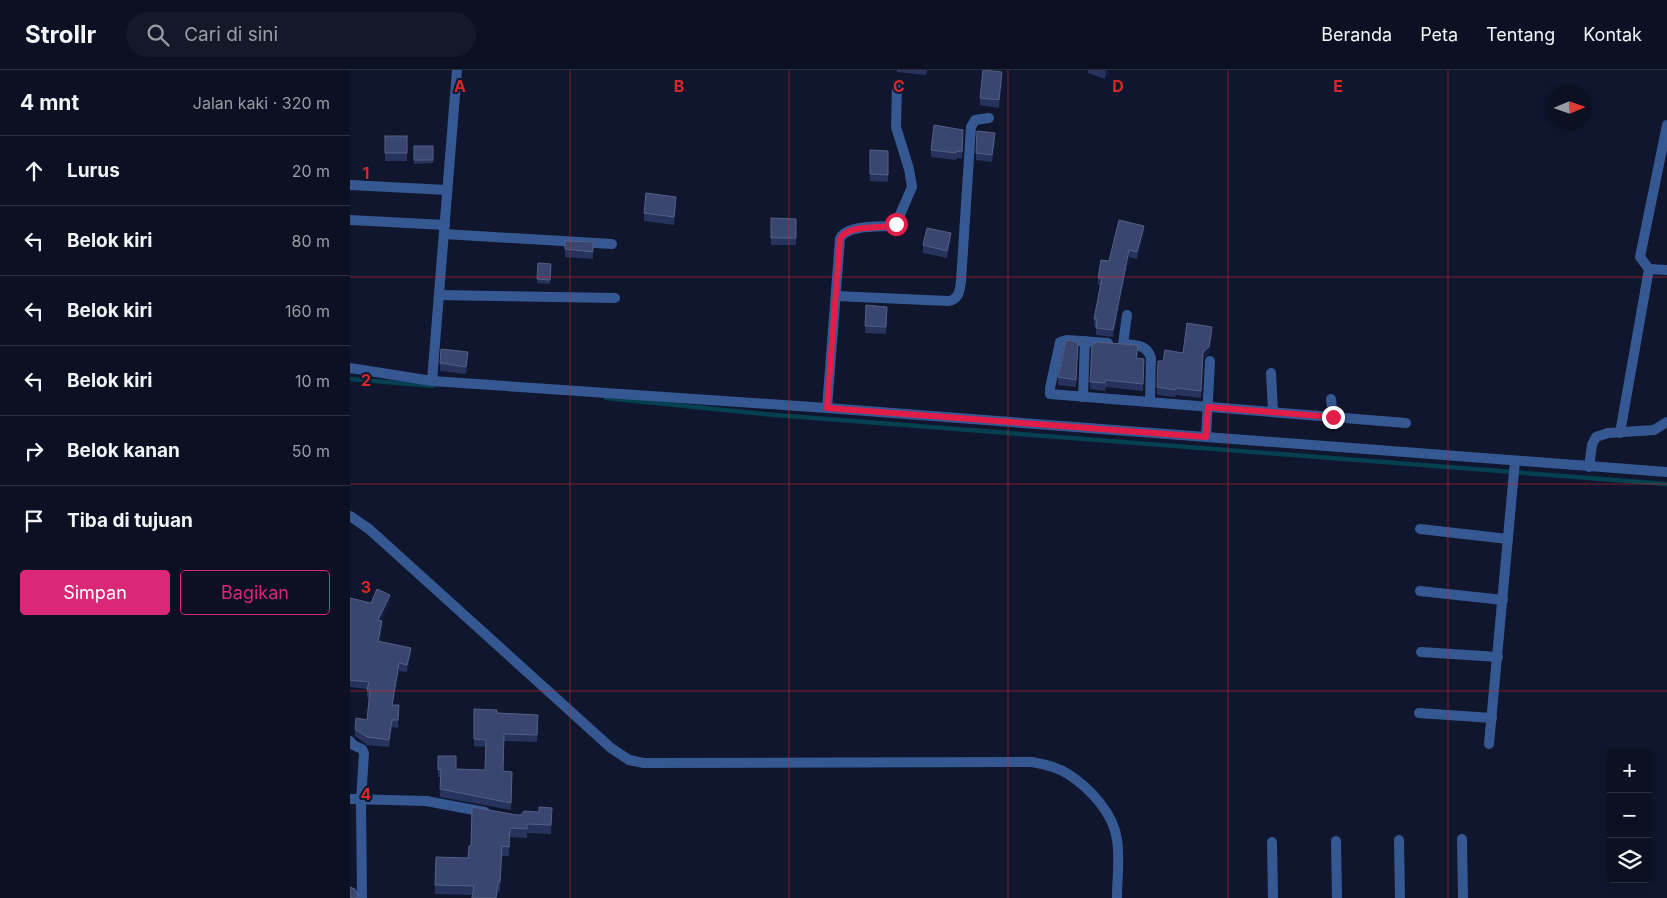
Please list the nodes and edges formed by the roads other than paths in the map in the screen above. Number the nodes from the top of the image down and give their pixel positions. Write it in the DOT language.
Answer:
graph roads {
  1 [pos="457,70"];
  2 [pos="897,84"];
  3 [pos="989,118"];
  4 [pos="1667,125"];
  5 [pos="350,185"];
  6 [pos="447,190"];
  7 [pos="350,220"];
  8 [pos="444,229"];
  9 [pos="612,244"];
  10 [pos="1648,269"];
  11 [pos="1667,270"];
  12 [pos="439,295"];
  13 [pos="836,296"];
  14 [pos="615,298"];
  15 [pos="1127,315"];
  16 [pos="1085,342"];
  17 [pos="1123,344"];
  18 [pos="1210,361"];
  19 [pos="350,368"];
  20 [pos="1271,373"];
  21 [pos="432,381"];
  22 [pos="1083,396"];
  23 [pos="1331,399"];
  24 [pos="1150,402"];
  25 [pos="1208,407"];
  26 [pos="827,408"];
  27 [pos="1274,411"];
  28 [pos="1333,417"];
  29 [pos="1667,422"];
  30 [pos="1406,423"];
  31 [pos="1620,433"];
  32 [pos="1206,437"];
  33 [pos="1589,467"];
  34 [pos="1515,468"];
  35 [pos="1667,472"];
  36 [pos="350,516"];
  37 [pos="1420,529"];
  38 [pos="1508,539"];
  39 [pos="1420,591"];
  40 [pos="1503,600"];
  41 [pos="1421,652"];
  42 [pos="1498,657"];
  43 [pos="1419,713"];
  44 [pos="1492,718"];
  45 [pos="350,741"];
  46 [pos="1489,744"];
  47 [pos="350,799"];
  48 [pos="361,800"];
  49 [pos="492,813"];
  50 [pos="1462,839"];
  51 [pos="1399,840"];
  52 [pos="1336,841"];
  53 [pos="1272,842"];
  54 [pos="362,898"];
  55 [pos="1118,898"];
  56 [pos="1273,898"];
  57 [pos="1337,898"];
  58 [pos="1400,898"];
  59 [pos="1463,898"];
  1 -- 6 [label="street"];
  2 -- 13 [label="street"];
  3 -- 13 [label="street"];
  4 -- 10 [label="street"];
  5 -- 6 [label="street"];
  6 -- 8 [label="street"];
  7 -- 8 [label="street"];
  8 -- 9 [label="street"];
  8 -- 12 [label="street"];
  10 -- 11 [label="street"];
  10 -- 31 [label="street"];
  12 -- 14 [label="street"];
  12 -- 21 [label="street"];
  13 -- 26 [label="street"];
  15 -- 17 [label="street"];
  16 -- 17 [label="street"];
  16 -- 22 [label="street"];
  16 -- 22 [label="street"];
  17 -- 24 [label="street"];
  18 -- 25 [label="street"];
  19 -- 21 [label="street"];
  20 -- 27 [label="street"];
  21 -- 26 [label="street"];
  22 -- 24 [label="street"];
  23 -- 28 [label="street"];
  24 -- 25 [label="street"];
  25 -- 27 [label="street"];
  25 -- 32 [label="street"];
  26 -- 32 [label="street"];
  27 -- 28 [label="street"];
  28 -- 30 [label="street"];
  29 -- 31 [label="street"];
  31 -- 33 [label="street"];
  32 -- 34 [label="street"];
  33 -- 34 [label="street"];
  33 -- 35 [label="street"];
  34 -- 38 [label="street"];
  36 -- 55 [label="street"];
  37 -- 38 [label="street"];
  38 -- 40 [label="street"];
  39 -- 40 [label="street"];
  40 -- 42 [label="street"];
  41 -- 42 [label="street"];
  42 -- 44 [label="street"];
  43 -- 44 [label="street"];
  44 -- 46 [label="street"];
  45 -- 48 [label="street"];
  47 -- 48 [label="street"];
  48 -- 49 [label="street"];
  48 -- 54 [label="street"];
  50 -- 59 [label="street"];
  51 -- 58 [label="street"];
  52 -- 57 [label="street"];
  53 -- 56 [label="street"];
}
